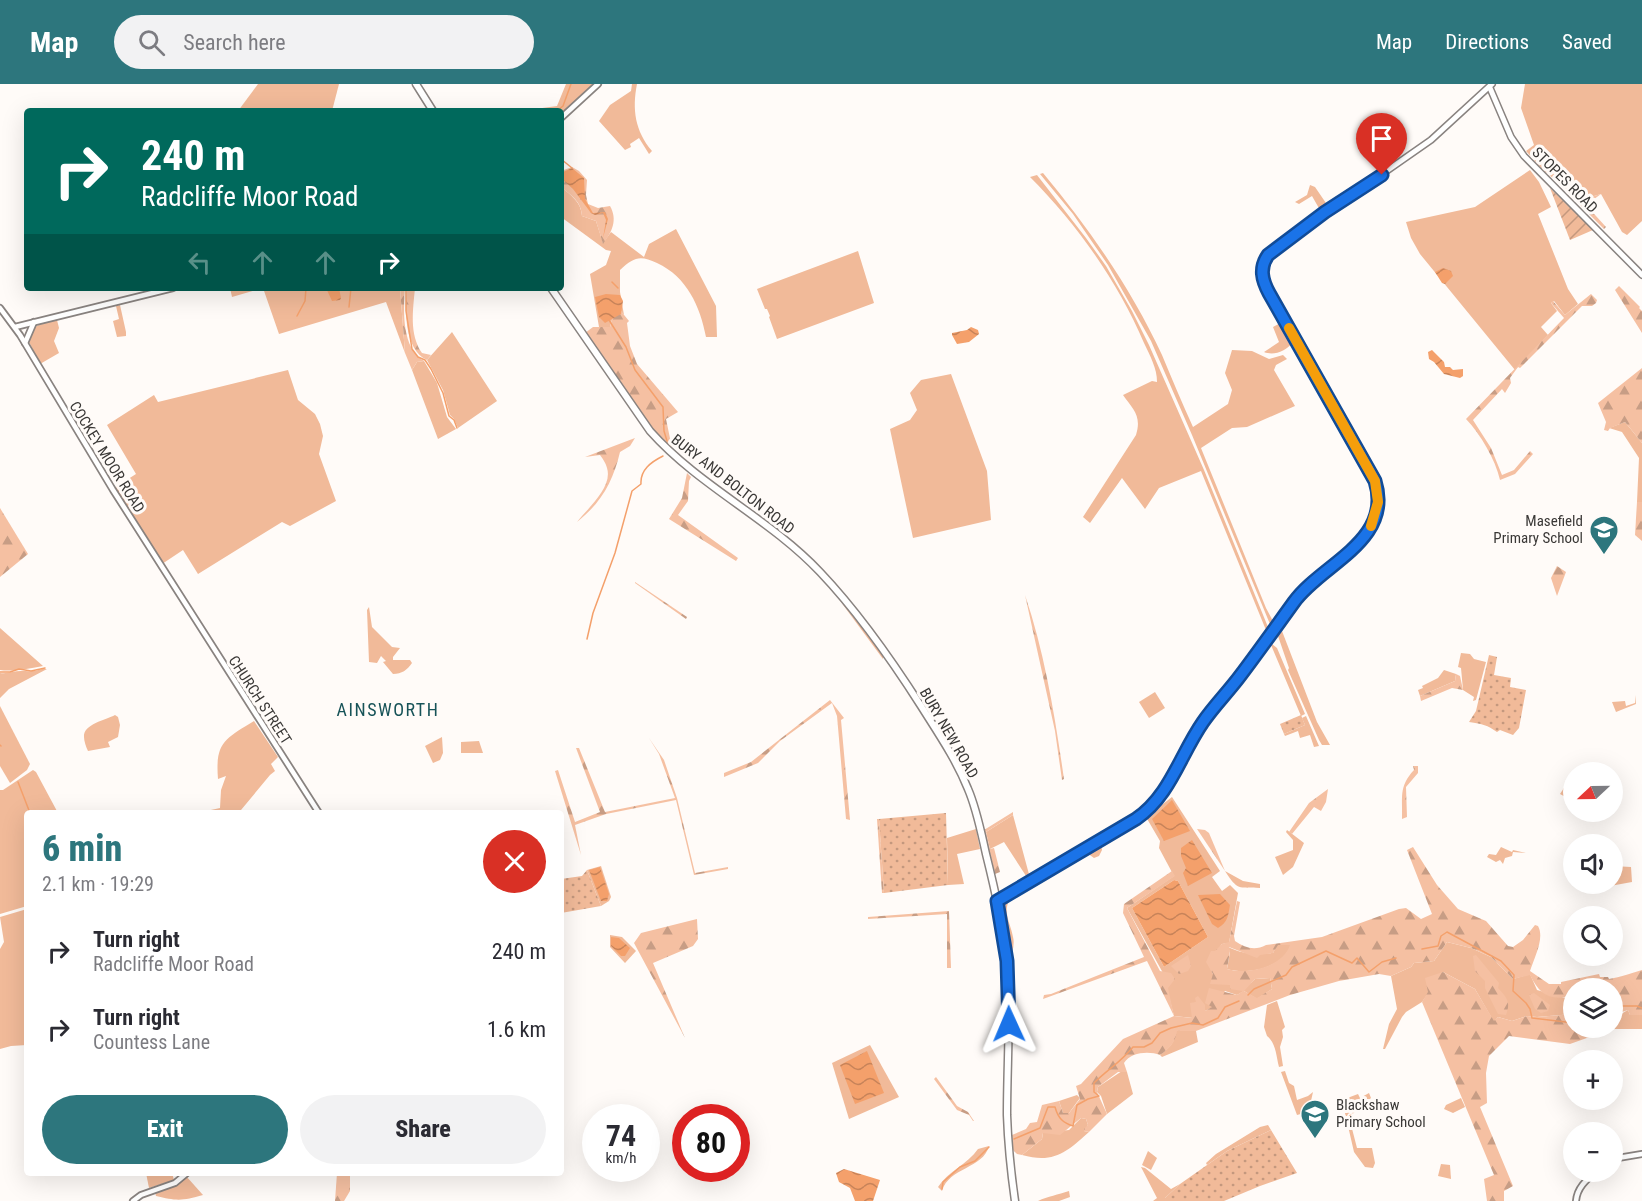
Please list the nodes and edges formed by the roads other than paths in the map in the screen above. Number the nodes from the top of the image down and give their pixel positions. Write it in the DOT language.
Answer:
graph roads {
  1 [pos="416,84"];
  2 [pos="598,84"];
  3 [pos="1491,86"];
  4 [pos="431,108"];
  5 [pos="564,115"];
  6 [pos="1642,275"];
  7 [pos="161,291"];
  8 [pos="553,291"];
  9 [pos="0,308"];
  10 [pos="33,322"];
  11 [pos="15,327"];
  12 [pos="25,342"];
  13 [pos="181,599"];
  14 [pos="892,661"];
  15 [pos="317,810"];
  16 [pos="997,901"];
  17 [pos="1642,1154"];
  18 [pos="1623,1157"];
  19 [pos="184,1176"];
  20 [pos="1585,1182"];
  21 [pos="133,1201"];
  22 [pos="1015,1201"];
  23 [pos="1576,1201"];
  1 -- 4 [label="highway"];
  2 -- 5 [label="main road"];
  3 -- 6 [label="main road, STOPES ROAD"];
  3 -- 16 [label="main road"];
  7 -- 10 [label="main road"];
  8 -- 14 [label="highway, BURY AND BOLTON ROAD"];
  9 -- 11 [label="main road, COCKEY MOOR ROAD"];
  10 -- 11 [label="main road"];
  10 -- 12 [label="main road"];
  11 -- 12 [label="main road, COCKEY MOOR ROAD"];
  12 -- 13 [label="main road, COCKEY MOOR ROAD"];
  13 -- 15 [label="main road, CHURCH STREET"];
  14 -- 16 [label="highway, BURY NEW ROAD"];
  16 -- 22 [label="highway, BURY NEW ROAD"];
  17 -- 18 [label="main road"];
  19 -- 21 [label="main road"];
  20 -- 23 [label="main road"];
}
